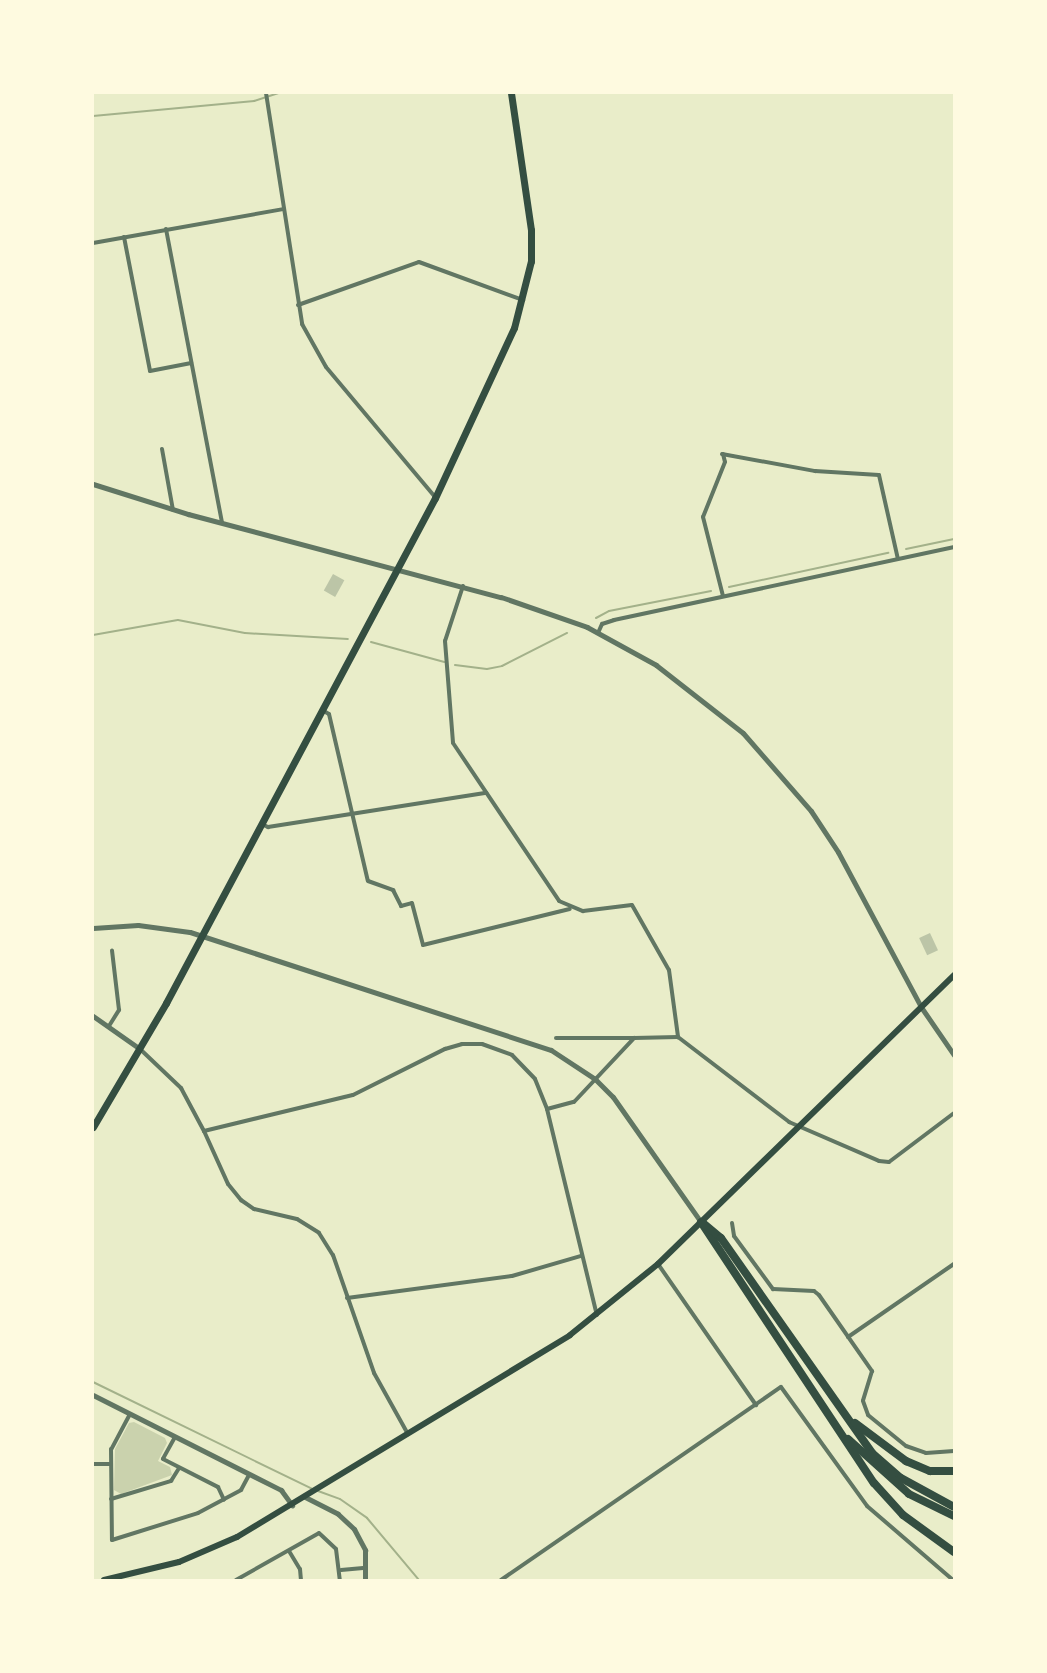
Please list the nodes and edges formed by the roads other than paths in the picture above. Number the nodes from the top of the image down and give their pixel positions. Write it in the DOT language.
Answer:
graph roads {
  1 [pos="266,93"];
  2 [pos="511,93"];
  3 [pos="283,209"];
  4 [pos="166,229"];
  5 [pos="124,237"];
  6 [pos="93,243"];
  7 [pos="524,300"];
  8 [pos="298,305"];
  9 [pos="191,363"];
  10 [pos="162,449"];
  11 [pos="93,484"];
  12 [pos="435,498"];
  13 [pos="173,510"];
  14 [pos="222,522"];
  15 [pos="954,547"];
  16 [pos="898,559"];
  17 [pos="397,569"];
  18 [pos="463,586"];
  19 [pos="723,596"];
  20 [pos="598,633"];
  21 [pos="322,710"];
  22 [pos="486,793"];
  23 [pos="350,815"];
  24 [pos="261,823"];
  25 [pos="571,909"];
  26 [pos="93,928"];
  27 [pos="112,951"];
  28 [pos="954,975"];
  29 [pos="921,1007"];
  30 [pos="93,1016"];
  31 [pos="109,1026"];
  32 [pos="678,1037"];
  33 [pos="556,1038"];
  34 [pos="634,1038"];
  35 [pos="140,1049"];
  36 [pos="954,1055"];
  37 [pos="595,1079"];
  38 [pos="547,1109"];
  39 [pos="954,1113"];
  40 [pos="800,1124"];
  41 [pos="93,1127"];
  42 [pos="204,1131"];
  43 [pos="701,1222"];
  44 [pos="732,1223"];
  45 [pos="581,1256"];
  46 [pos="658,1264"];
  47 [pos="954,1264"];
  48 [pos="347,1298"];
  49 [pos="597,1316"];
  50 [pos="848,1337"];
  51 [pos="93,1395"];
  52 [pos="756,1405"];
  53 [pos="130,1413"];
  54 [pos="847,1416"];
  55 [pos="835,1425"];
  56 [pos="408,1435"];
  57 [pos="175,1437"];
  58 [pos="954,1450"];
  59 [pos="93,1464"];
  60 [pos="111,1464"];
  61 [pos="179,1468"];
  62 [pos="954,1471"];
  63 [pos="249,1475"];
  64 [pos="305,1497"];
  65 [pos="111,1499"];
  66 [pos="224,1500"];
  67 [pos="292,1504"];
  68 [pos="954,1507"];
  69 [pos="954,1516"];
  70 [pos="289,1551"];
  71 [pos="954,1552"];
  72 [pos="366,1568"];
  73 [pos="341,1570"];
  74 [pos="104,1580"];
  75 [pos="236,1580"];
  76 [pos="301,1580"];
  77 [pos="340,1580"];
  78 [pos="365,1580"];
  79 [pos="501,1580"];
  80 [pos="953,1580"];
  1 -- 3 [label="street"];
  2 -- 7 [label="main road"];
  3 -- 4 [label="street"];
  3 -- 8 [label="street"];
  4 -- 5 [label="street"];
  4 -- 9 [label="street"];
  5 -- 6 [label="street"];
  5 -- 9 [label="street"];
  7 -- 8 [label="street"];
  7 -- 12 [label="main road"];
  8 -- 12 [label="street"];
  9 -- 14 [label="street"];
  10 -- 13 [label="street"];
  11 -- 13 [label="street"];
  12 -- 17 [label="main road"];
  13 -- 14 [label="street"];
  14 -- 17 [label="street"];
  15 -- 16 [label="street"];
  16 -- 19 [label="street"];
  16 -- 19 [label="street"];
  17 -- 18 [label="street"];
  17 -- 21 [label="main road"];
  18 -- 20 [label="street"];
  18 -- 22 [label="street"];
  19 -- 20 [label="street"];
  20 -- 29 [label="street"];
  21 -- 23 [label="street"];
  21 -- 24 [label="main road"];
  22 -- 23 [label="street"];
  22 -- 25 [label="street"];
  23 -- 24 [label="street"];
  23 -- 25 [label="street"];
  24 -- 35 [label="main road"];
  25 -- 32 [label="street"];
  26 -- 37 [label="street"];
  27 -- 31 [label="street"];
  28 -- 29 [label="main road"];
  29 -- 36 [label="street"];
  29 -- 40 [label="main road"];
  30 -- 31 [label="street"];
  31 -- 35 [label="street"];
  32 -- 34 [label="street"];
  32 -- 40 [label="street"];
  33 -- 34 [label="street"];
  34 -- 37 [label="street"];
  35 -- 41 [label="main road"];
  35 -- 42 [label="street"];
  37 -- 38 [label="street"];
  37 -- 43 [label="street"];
  38 -- 42 [label="street"];
  38 -- 45 [label="street"];
  39 -- 40 [label="street"];
  40 -- 43 [label="main road"];
  42 -- 48 [label="street"];
  43 -- 46 [label="main road"];
  43 -- 54 [label="highway"];
  43 -- 55 [label="highway"];
  44 -- 50 [label="street"];
  45 -- 48 [label="street"];
  45 -- 49 [label="street"];
  46 -- 49 [label="main road"];
  46 -- 52 [label="street"];
  47 -- 50 [label="street"];
  48 -- 56 [label="street"];
  49 -- 56 [label="main road"];
  50 -- 58 [label="street"];
  51 -- 53 [label="street"];
  52 -- 79 [label="street"];
  52 -- 80 [label="street"];
  53 -- 57 [label="street"];
  53 -- 60 [label="street"];
  54 -- 62 [label="highway"];
  54 -- 68 [label="highway"];
  55 -- 69 [label="highway"];
  55 -- 71 [label="highway"];
  56 -- 64 [label="main road"];
  57 -- 61 [label="street"];
  57 -- 63 [label="street"];
  59 -- 60 [label="street"];
  60 -- 65 [label="street"];
  61 -- 65 [label="street"];
  61 -- 66 [label="street"];
  63 -- 66 [label="street"];
  63 -- 67 [label="street"];
  64 -- 67 [label="main road"];
  64 -- 72 [label="street"];
  65 -- 66 [label="street"];
  67 -- 74 [label="main road"];
  70 -- 73 [label="street"];
  70 -- 75 [label="street"];
  70 -- 76 [label="street"];
  72 -- 73 [label="street"];
  72 -- 78 [label="street"];
  73 -- 77 [label="street"];
}
